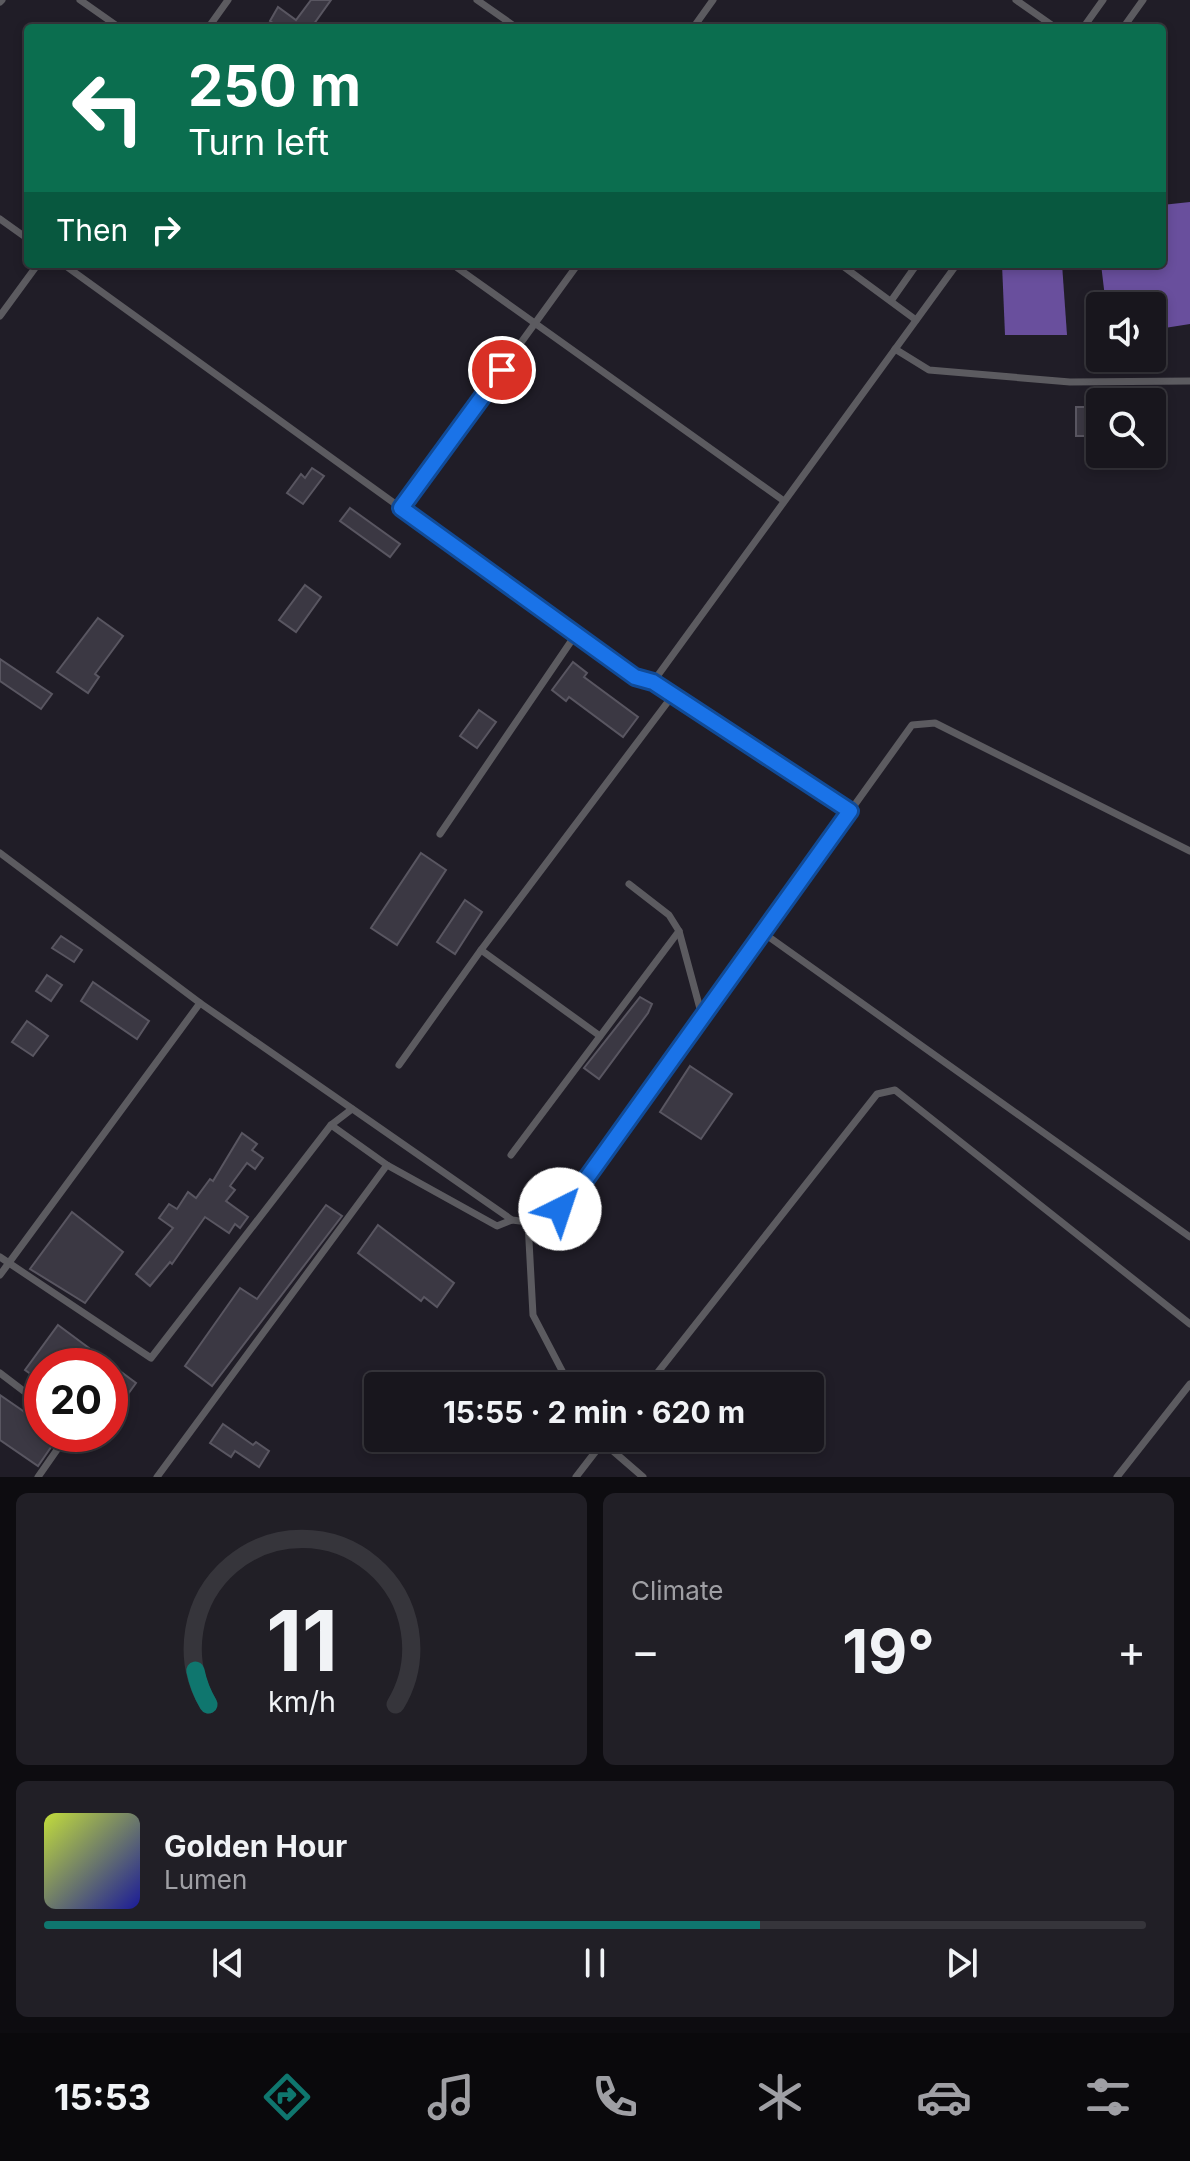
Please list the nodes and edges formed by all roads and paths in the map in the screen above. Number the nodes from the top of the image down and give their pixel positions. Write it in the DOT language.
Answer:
graph roads {
  1 [pos="80,0"];
  2 [pos="228,0"];
  3 [pos="477,0"];
  4 [pos="713,0"];
  5 [pos="1016,0"];
  6 [pos="1103,0"];
  7 [pos="1143,0"];
  8 [pos="114,24"];
  9 [pos="211,24"];
  10 [pos="511,24"];
  11 [pos="696,24"];
  12 [pos="1050,24"];
  13 [pos="1086,24"];
  14 [pos="1126,24"];
  15 [pos="0,219"];
  16 [pos="24,236"];
  17 [pos="35,268"];
  18 [pos="69,268"];
  19 [pos="458,268"];
  20 [pos="575,268"];
  21 [pos="846,268"];
  22 [pos="914,268"];
  23 [pos="954,268"];
  24 [pos="891,301"];
  25 [pos="0,316"];
  26 [pos="916,320"];
  27 [pos="535,323"];
  28 [pos="895,349"];
  29 [pos="1190,381"];
  30 [pos="784,501"];
  31 [pos="401,508"];
  32 [pos="576,634"];
  33 [pos="653,682"];
  34 [pos="673,695"];
  35 [pos="850,811"];
  36 [pos="440,834"];
  37 [pos="1190,851"];
  38 [pos="0,853"];
  39 [pos="629,884"];
  40 [pos="679,931"];
  41 [pos="762,932"];
  42 [pos="481,950"];
  43 [pos="200,1003"];
  44 [pos="702,1016"];
  45 [pos="600,1036"];
  46 [pos="399,1065"];
  47 [pos="352,1109"];
  48 [pos="331,1125"];
  49 [pos="511,1155"];
  50 [pos="387,1165"];
  51 [pos="512,1220"];
  52 [pos="528,1222"];
  53 [pos="1190,1237"];
  54 [pos="0,1257"];
  55 [pos="9,1263"];
  56 [pos="0,1275"];
  57 [pos="1190,1324"];
  58 [pos="563,1372"];
  59 [pos="658,1372"];
  60 [pos="0,1373"];
  61 [pos="1190,1384"];
  62 [pos="24,1391"];
  63 [pos="55,1452"];
  64 [pos="594,1452"];
  65 [pos="615,1452"];
  66 [pos="38,1477"];
  67 [pos="157,1477"];
  68 [pos="576,1477"];
  69 [pos="643,1477"];
  70 [pos="1117,1477"];
  1 -- 8 [label="lane"];
  2 -- 9 [label="lane"];
  3 -- 10 [label="lane"];
  4 -- 11 [label="lane"];
  5 -- 12 [label="lane"];
  6 -- 13 [label="lane"];
  7 -- 14 [label="lane"];
  15 -- 16 [label="lane"];
  17 -- 25 [label="lane"];
  18 -- 31 [label="lane"];
  19 -- 27 [label="lane"];
  20 -- 27 [label="lane"];
  21 -- 24 [label="lane"];
  22 -- 24 [label="lane"];
  23 -- 26 [label="lane"];
  24 -- 26 [label="lane"];
  26 -- 28 [label="lane"];
  27 -- 30 [label="lane"];
  27 -- 31 [label="lane"];
  28 -- 29 [label="lane"];
  28 -- 30 [label="lane"];
  30 -- 33 [label="lane"];
  31 -- 32 [label="lane"];
  32 -- 33 [label="lane"];
  32 -- 36 [label="lane"];
  33 -- 34 [label="lane"];
  34 -- 35 [label="lane"];
  34 -- 42 [label="lane"];
  35 -- 37 [label="lane"];
  35 -- 41 [label="lane"];
  38 -- 43 [label="lane"];
  39 -- 40 [label="lane"];
  40 -- 44 [label="lane"];
  40 -- 45 [label="lane"];
  41 -- 44 [label="lane"];
  41 -- 53 [label="lane"];
  42 -- 45 [label="lane"];
  42 -- 46 [label="lane"];
  43 -- 47 [label="lane"];
  43 -- 55 [label="lane"];
  44 -- 52 [label="lane"];
  45 -- 49 [label="lane"];
  47 -- 48 [label="lane"];
  47 -- 51 [label="lane"];
  48 -- 50 [label="lane"];
  48 -- 55 [label="lane"];
  50 -- 51 [label="lane"];
  50 -- 67 [label="lane"];
  51 -- 52 [label="lane"];
  52 -- 58 [label="lane"];
  54 -- 55 [label="lane"];
  55 -- 56 [label="lane"];
  57 -- 59 [label="lane"];
  60 -- 62 [label="lane"];
  61 -- 70 [label="lane"];
  63 -- 66 [label="lane"];
  64 -- 68 [label="lane"];
  65 -- 69 [label="lane"];
}
